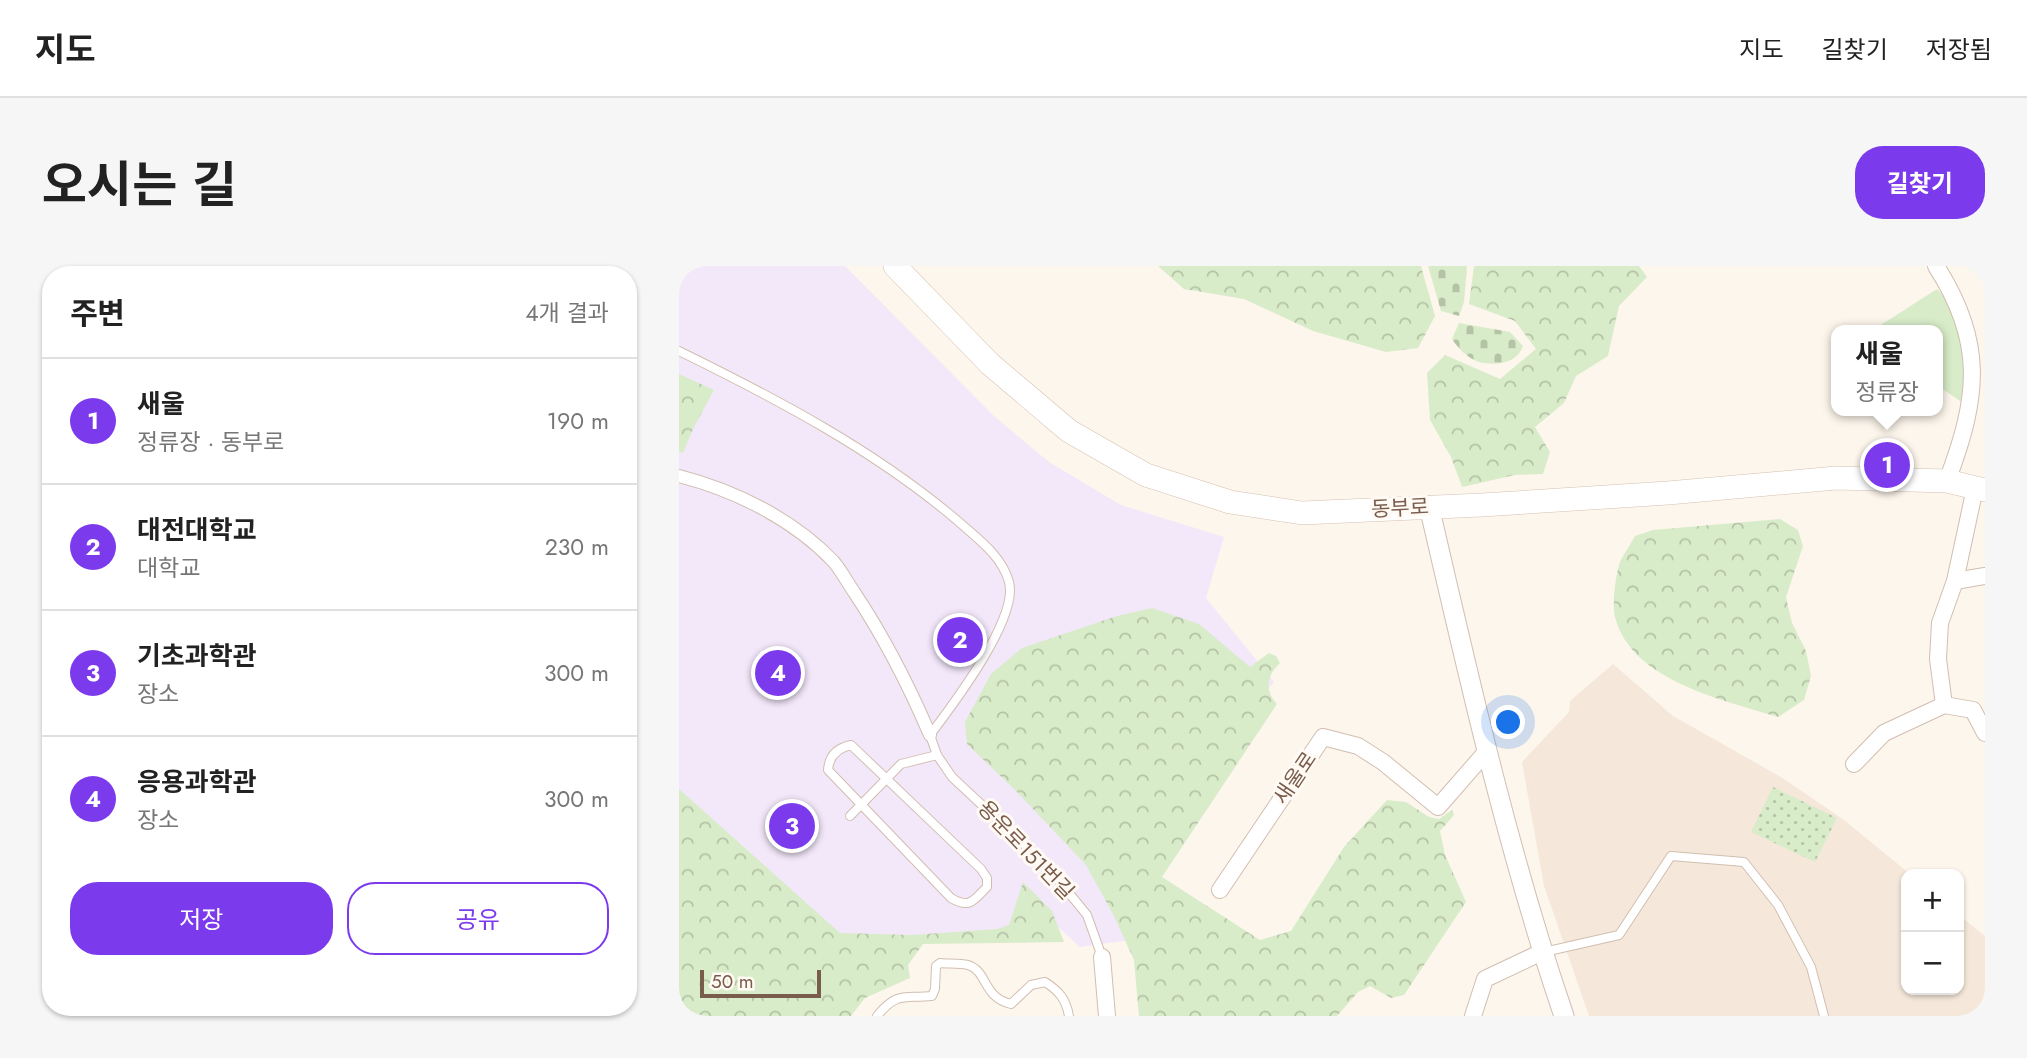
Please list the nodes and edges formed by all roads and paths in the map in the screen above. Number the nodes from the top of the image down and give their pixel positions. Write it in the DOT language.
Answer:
graph roads {
  1 [pos="895,266"];
  2 [pos="1936,266"];
  3 [pos="679,351"];
  4 [pos="679,476"];
  5 [pos="1947,481"];
  6 [pos="1980,489"];
  7 [pos="1429,506"];
  8 [pos="1985,576"];
  9 [pos="1955,581"];
  10 [pos="1944,705"];
  11 [pos="1985,733"];
  12 [pos="930,735"];
  13 [pos="1486,752"];
  14 [pos="937,755"];
  15 [pos="1854,764"];
  16 [pos="887,778"];
  17 [pos="861,804"];
  18 [pos="850,816"];
  19 [pos="1220,890"];
  20 [pos="1542,952"];
  21 [pos="1102,957"];
  22 [pos="877,1016"];
  23 [pos="1069,1016"];
  24 [pos="1107,1016"];
  25 [pos="1473,1016"];
  26 [pos="1563,1016"];
  27 [pos="1824,1016"];
  1 -- 7 [label="main road, 동부로"];
  2 -- 5 [label="street"];
  3 -- 12 [label="lane"];
  4 -- 12 [label="street"];
  5 -- 6 [label="main road, 동부로"];
  5 -- 7 [label="main road, 동부로"];
  6 -- 9 [label="street"];
  7 -- 13 [label="street"];
  8 -- 9 [label="street"];
  9 -- 10 [label="street"];
  10 -- 11 [label="street"];
  10 -- 15 [label="street"];
  12 -- 14 [label="lane, 용운로151번길"];
  13 -- 19 [label="street, 새울로"];
  13 -- 20 [label="street"];
  14 -- 16 [label="lane"];
  14 -- 21 [label="lane, 용운로151번길"];
  16 -- 17 [label="lane"];
  16 -- 17 [label="lane"];
  16 -- 17 [label="lane"];
  17 -- 18 [label="lane"];
  20 -- 25 [label="street"];
  20 -- 26 [label="street"];
  20 -- 27 [label="lane"];
  21 -- 24 [label="street, 용운로151번길"];
  22 -- 23 [label="lane"];
}
